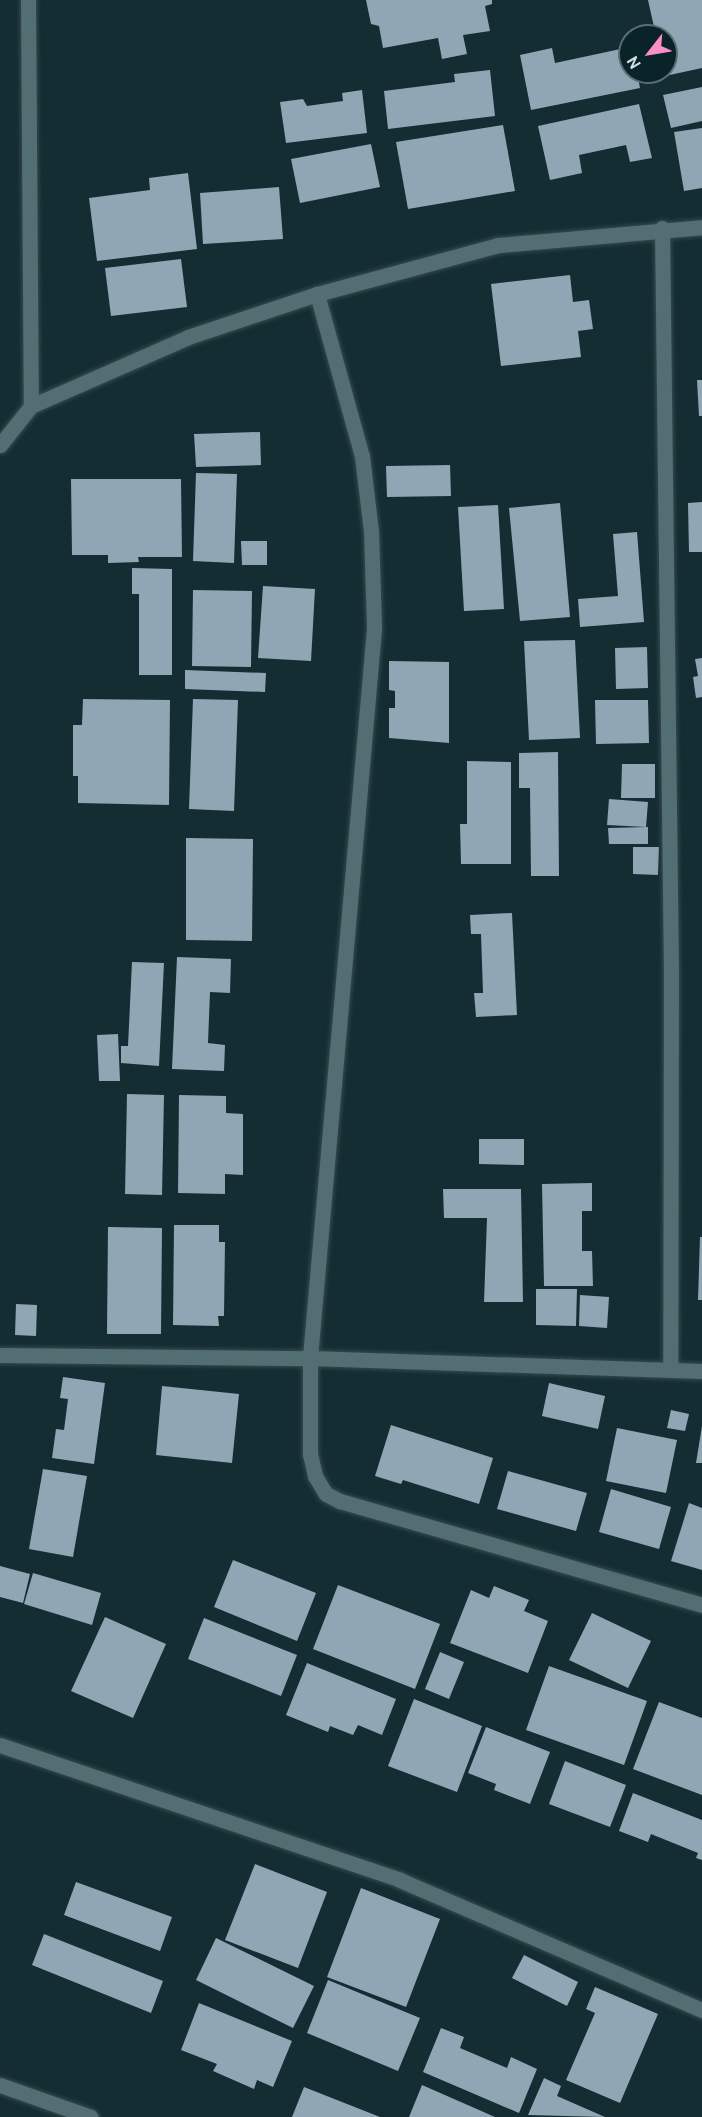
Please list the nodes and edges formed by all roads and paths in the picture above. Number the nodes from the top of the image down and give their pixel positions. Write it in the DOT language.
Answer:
graph roads {
  1 [pos="28,0"];
  2 [pos="702,227"];
  3 [pos="662,228"];
  4 [pos="317,294"];
  5 [pos="31,406"];
  6 [pos="0,445"];
  7 [pos="0,1355"];
  8 [pos="310,1358"];
  9 [pos="670,1370"];
  10 [pos="702,1371"];
  11 [pos="702,1605"];
  12 [pos="0,1745"];
  13 [pos="702,2010"];
  14 [pos="0,2085"];
  15 [pos="91,2117"];
  1 -- 5 [label="street"];
  2 -- 3 [label="street"];
  3 -- 4 [label="street"];
  3 -- 9 [label="street"];
  4 -- 5 [label="street"];
  4 -- 8 [label="street"];
  5 -- 6 [label="street"];
  7 -- 8 [label="street"];
  8 -- 9 [label="street"];
  8 -- 11 [label="street"];
  9 -- 10 [label="street"];
  12 -- 13 [label="street"];
  14 -- 15 [label="street"];
}
